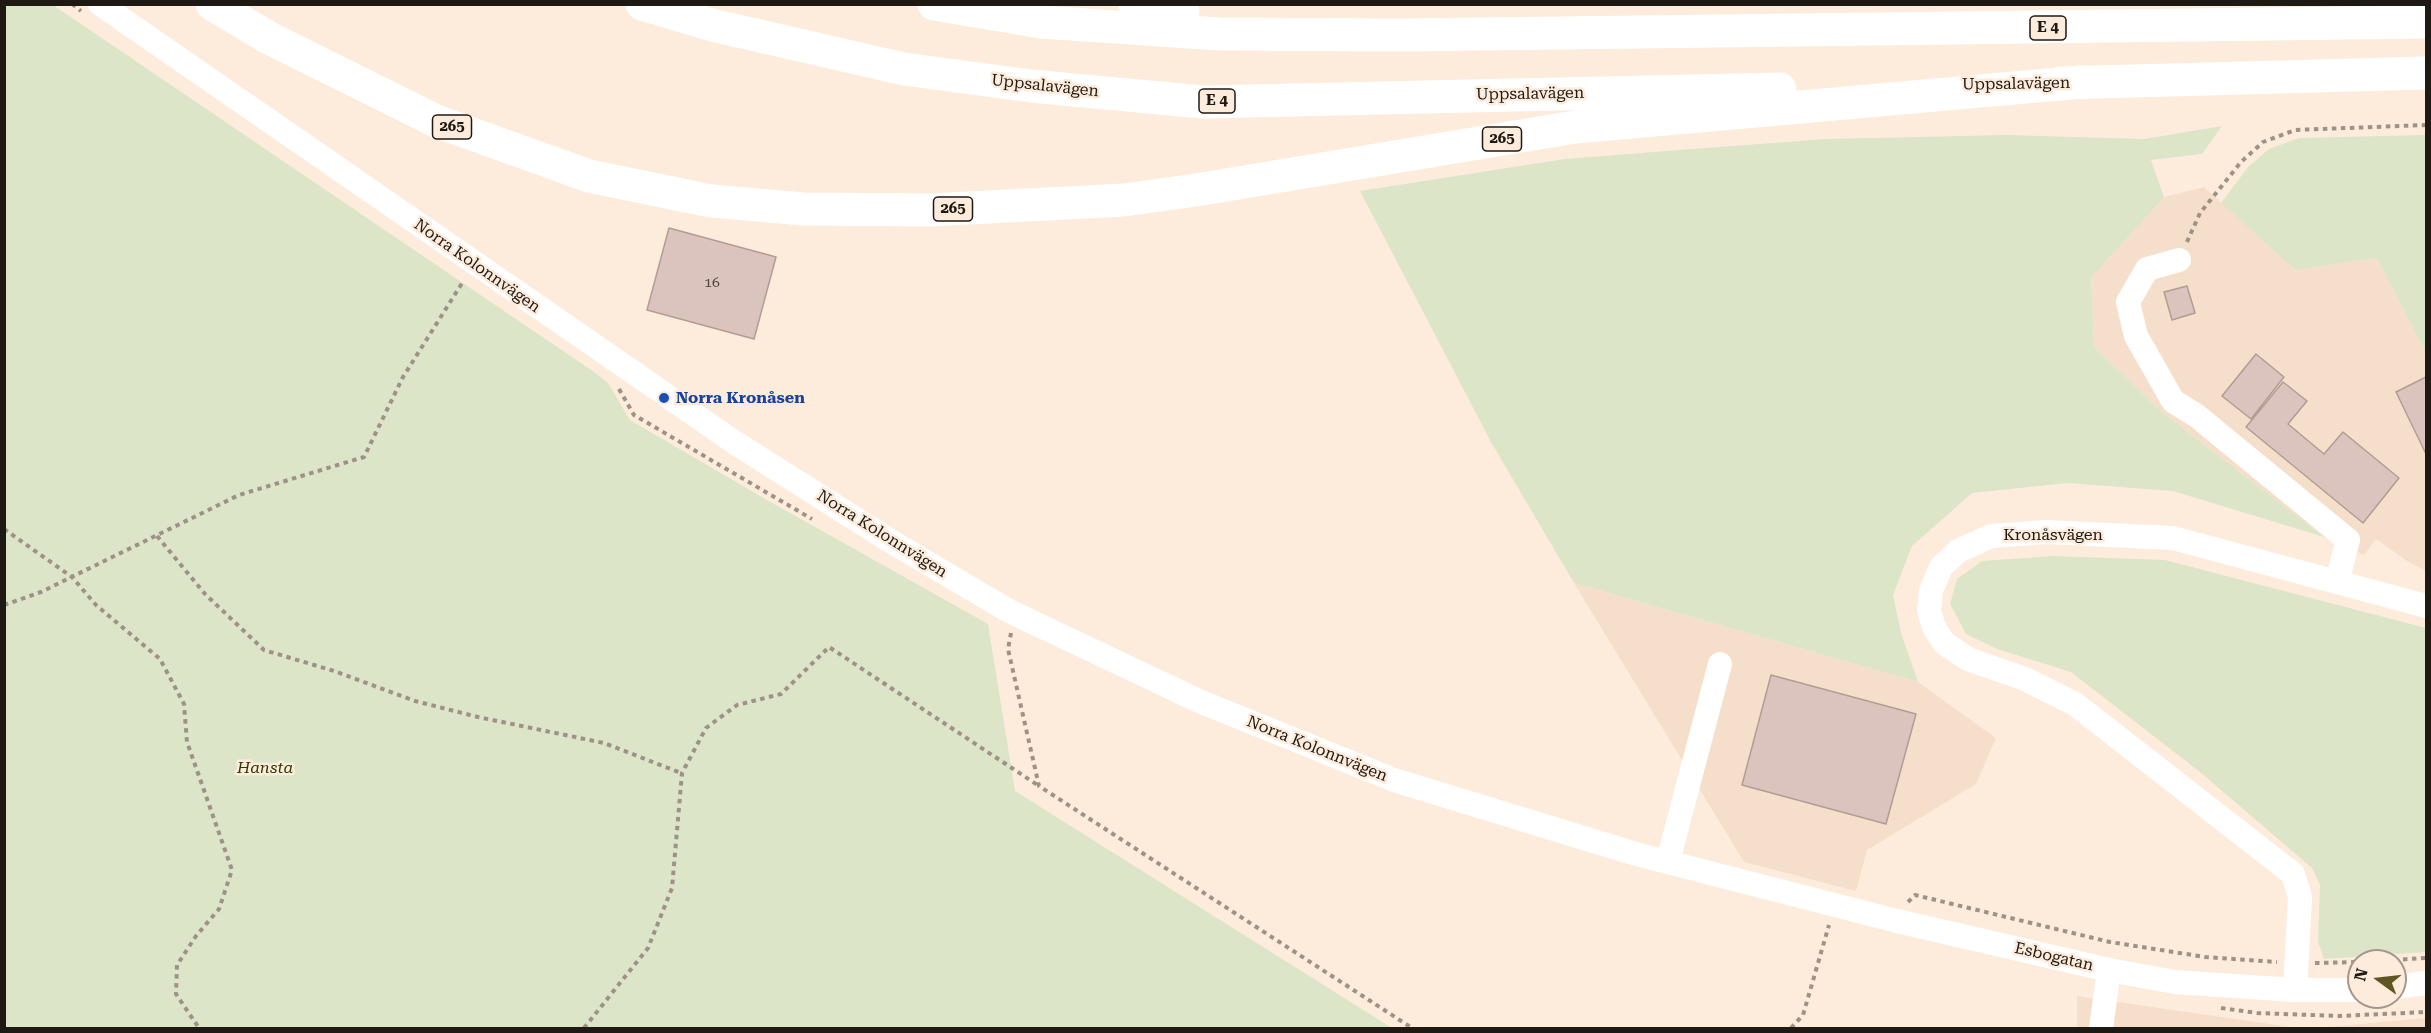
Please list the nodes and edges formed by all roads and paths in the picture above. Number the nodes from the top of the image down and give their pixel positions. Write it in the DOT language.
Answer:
graph roads {
  1 [pos="100,4"];
  2 [pos="212,4"];
  3 [pos="642,4"];
  4 [pos="934,4"];
  5 [pos="1135,4"];
  6 [pos="2427,22"];
  7 [pos="1402,35"];
  8 [pos="2427,73"];
  9 [pos="2082,82"];
  10 [pos="2427,124"];
  11 [pos="2179,260"];
  12 [pos="467,276"];
  13 [pos="4,529"];
  14 [pos="157,536"];
  15 [pos="72,577"];
  16 [pos="2337,582"];
  17 [pos="4,605"];
  18 [pos="2427,606"];
  19 [pos="1012,629"];
  20 [pos="1720,664"];
  21 [pos="682,773"];
  22 [pos="1039,786"];
  23 [pos="1668,861"];
  24 [pos="1756,883"];
  25 [pos="1897,921"];
  26 [pos="1829,924"];
  27 [pos="2427,958"];
  28 [pos="2407,959"];
  29 [pos="2347,962"];
  30 [pos="2296,963"];
  31 [pos="2109,970"];
  32 [pos="2427,983"];
  33 [pos="2407,986"];
  34 [pos="2295,990"];
  35 [pos="2347,990"];
  36 [pos="199,1029"];
  37 [pos="584,1029"];
  38 [pos="1412,1029"];
  39 [pos="1791,1029"];
  40 [pos="2101,1029"];
  1 -- 23 [label="street, Norra Kolonnvägen"];
  2 -- 9 [label="highway, 265"];
  3 -- 9 [label="highway, Uppsalavägen / E 4"];
  4 -- 7 [label="highway, E 4"];
  5 -- 7 [label="highway"];
  6 -- 7 [label="highway, E 4"];
  8 -- 9 [label="highway, Uppsalavägen / E 4"];
  10 -- 11 [label="path"];
  11 -- 16 [label="street"];
  12 -- 14 [label="path"];
  13 -- 15 [label="path"];
  14 -- 15 [label="path"];
  14 -- 21 [label="path"];
  15 -- 17 [label="path"];
  15 -- 36 [label="path"];
  16 -- 18 [label="street, Kronåsvägen"];
  16 -- 30 [label="street, Kronåsvägen"];
  19 -- 22 [label="path"];
  20 -- 23 [label="street"];
  21 -- 22 [label="path"];
  21 -- 37 [label="path"];
  22 -- 38 [label="path"];
  23 -- 24 [label="street, Norra Kolonnvägen"];
  24 -- 25 [label="street, Esbogatan"];
  25 -- 30 [label="path"];
  25 -- 31 [label="street, Esbogatan"];
  26 -- 39 [label="path"];
  27 -- 28 [label="path"];
  29 -- 30 [label="path"];
  30 -- 34 [label="street, Kronåsvägen"];
  31 -- 34 [label="street, Esbogatan"];
  31 -- 40 [label="street"];
  32 -- 33 [label="street"];
  34 -- 35 [label="street, Esbogatan"];
}
